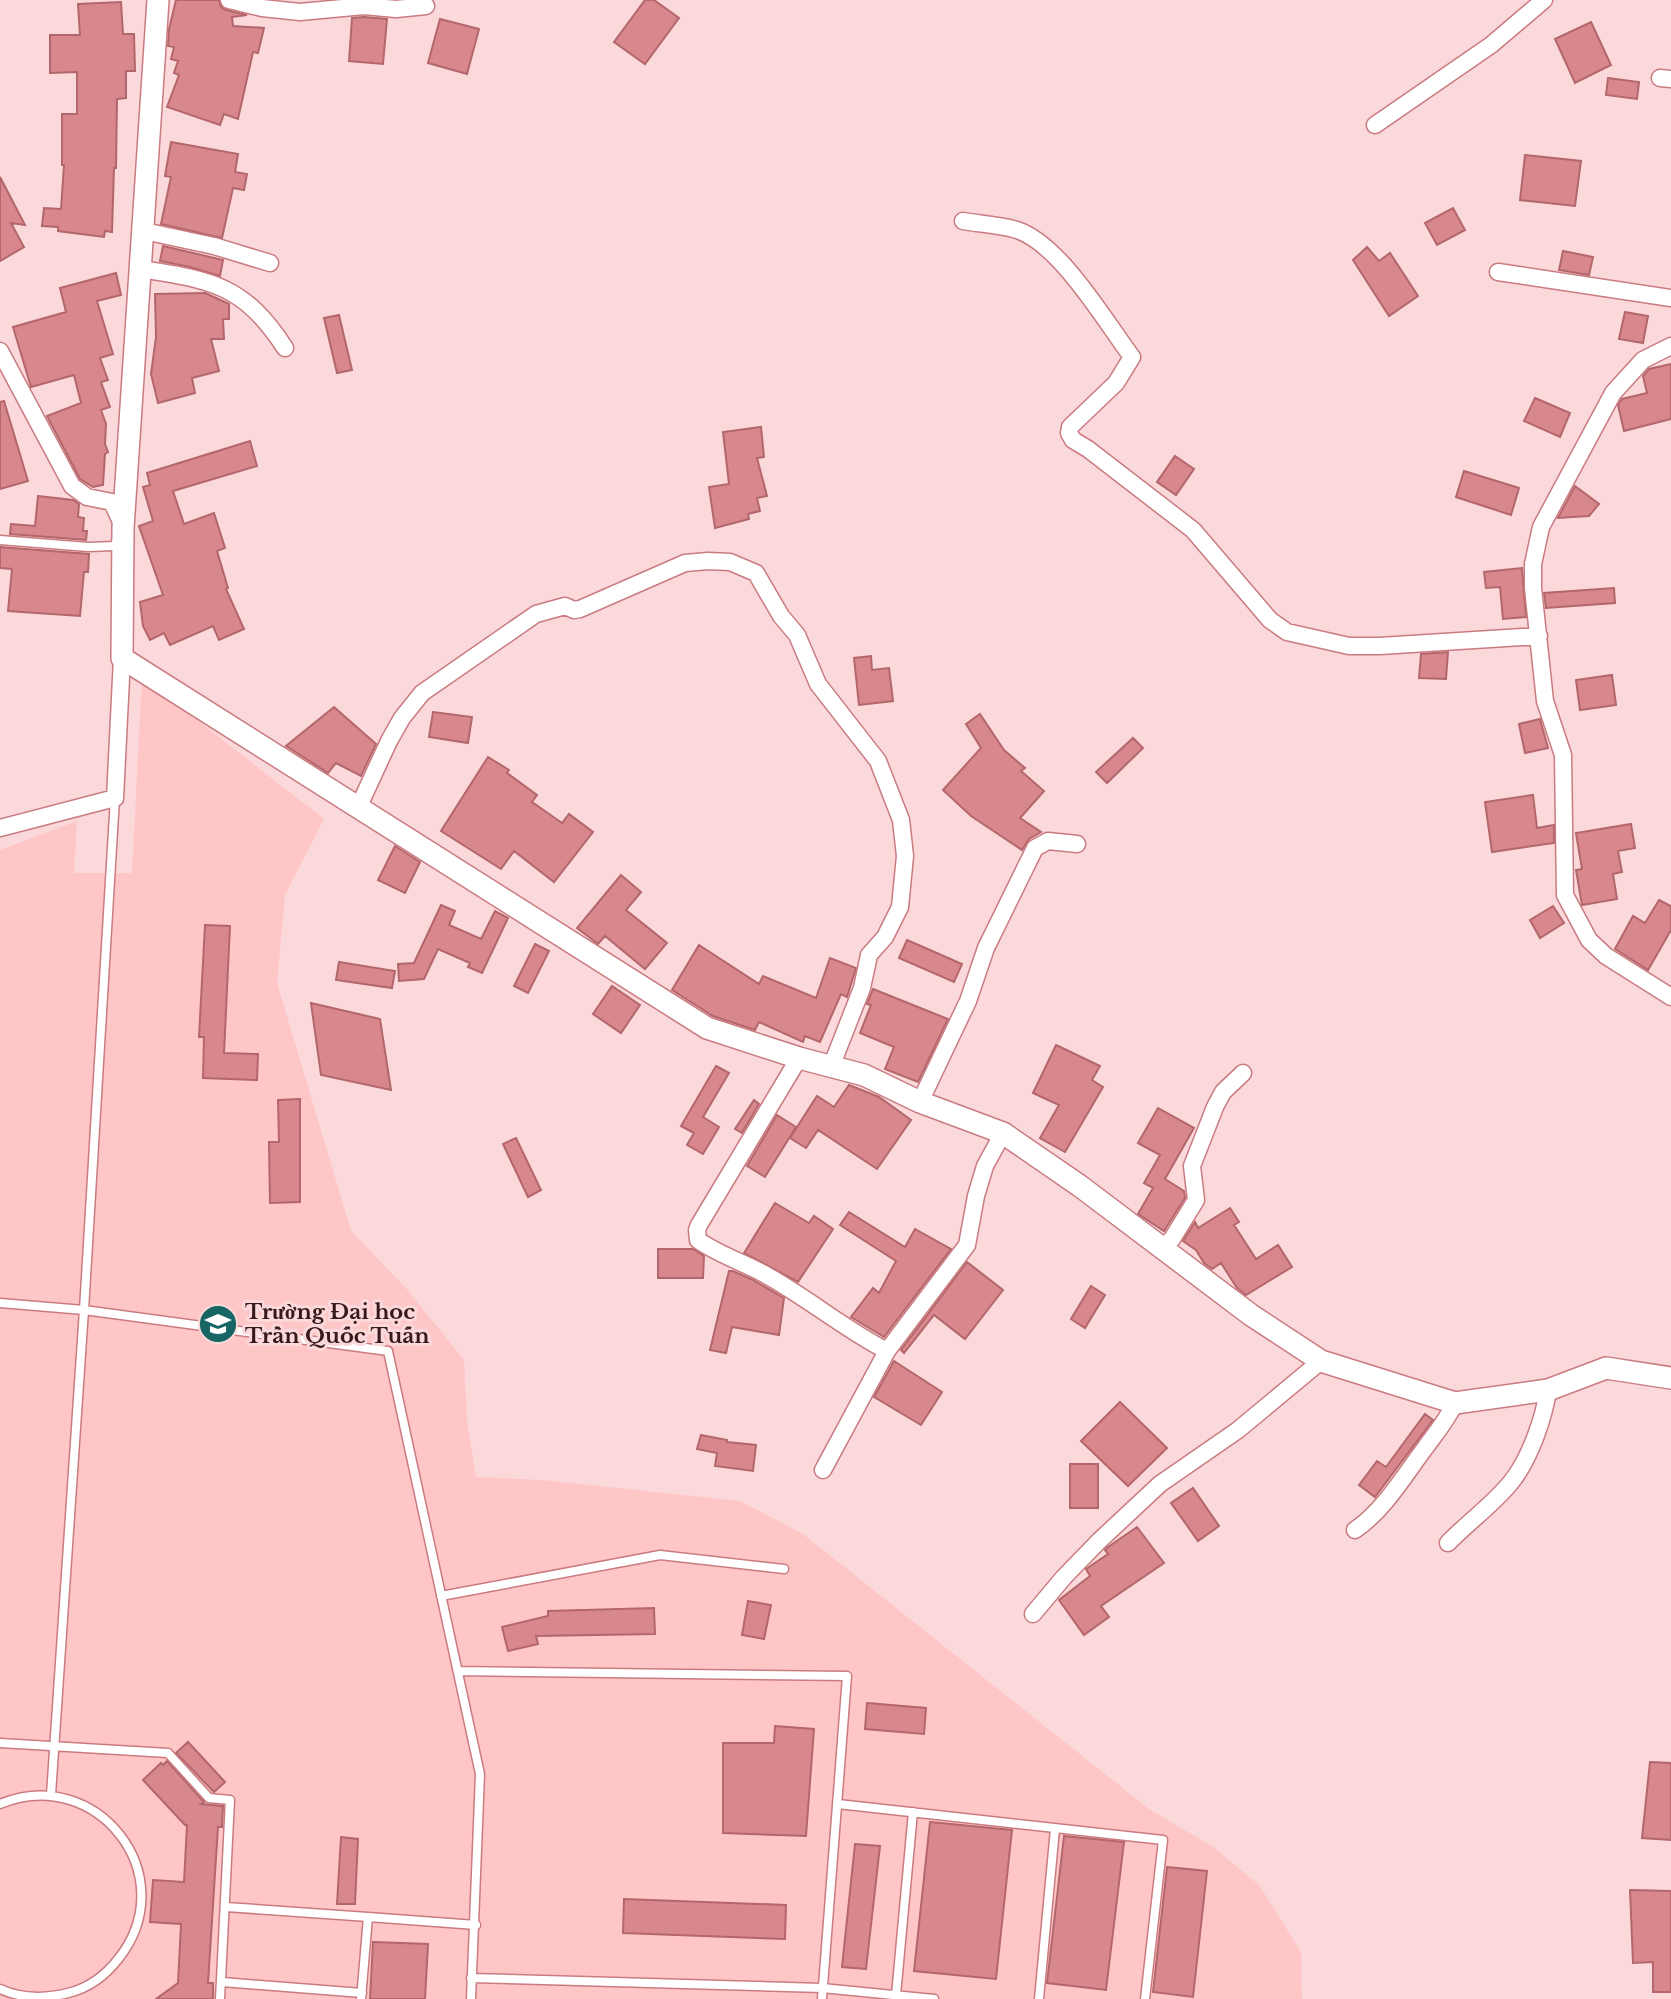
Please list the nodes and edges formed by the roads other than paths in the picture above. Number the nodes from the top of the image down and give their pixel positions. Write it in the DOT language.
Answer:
graph roads {
  1 [pos="158,0"];
  2 [pos="229,0"];
  3 [pos="1544,0"];
  4 [pos="426,6"];
  5 [pos="1375,125"];
  6 [pos="963,221"];
  7 [pos="144,231"];
  8 [pos="270,263"];
  9 [pos="141,269"];
  10 [pos="1498,272"];
  11 [pos="1671,298"];
  12 [pos="1671,346"];
  13 [pos="285,348"];
  14 [pos="0,351"];
  15 [pos="123,528"];
  16 [pos="0,540"];
  17 [pos="1539,636"];
  18 [pos="122,658"];
  19 [pos="115,798"];
  20 [pos="359,806"];
  21 [pos="0,828"];
  22 [pos="1076,844"];
  23 [pos="1671,997"];
  24 [pos="799,1058"];
  25 [pos="831,1067"];
  26 [pos="1244,1073"];
  27 [pos="920,1102"];
  28 [pos="1003,1133"];
  29 [pos="1163,1247"];
  30 [pos="0,1303"];
  31 [pos="84,1310"];
  32 [pos="887,1351"];
  33 [pos="1321,1361"];
  34 [pos="1671,1377"];
  35 [pos="1548,1390"];
  36 [pos="1455,1403"];
  37 [pos="823,1469"];
  38 [pos="1355,1530"];
  39 [pos="1448,1543"];
  40 [pos="784,1569"];
  41 [pos="441,1596"];
  42 [pos="1033,1614"];
  43 [pos="458,1671"];
  44 [pos="0,1743"];
  45 [pos="54,1747"];
  46 [pos="51,1795"];
  47 [pos="0,1804"];
  48 [pos="838,1804"];
  49 [pos="913,1812"];
  50 [pos="1055,1829"];
  51 [pos="226,1907"];
  52 [pos="368,1917"];
  53 [pos="475,1925"];
  54 [pos="471,1978"];
  55 [pos="222,1982"];
  56 [pos="822,1988"];
  57 [pos="0,1989"];
  58 [pos="896,1995"];
  59 [pos="362,1996"];
  60 [pos="35,1998"];
  61 [pos="220,1999"];
  62 [pos="471,1999"];
  63 [pos="822,1999"];
  64 [pos="934,1999"];
  65 [pos="1039,1999"];
  66 [pos="1145,1999"];
  1 -- 7 [label="street"];
  2 -- 4 [label="street"];
  3 -- 5 [label="street"];
  6 -- 17 [label="street"];
  7 -- 8 [label="street"];
  7 -- 9 [label="street"];
  9 -- 13 [label="street"];
  9 -- 15 [label="street"];
  10 -- 11 [label="street"];
  12 -- 17 [label="street"];
  14 -- 15 [label="street"];
  15 -- 16 [label="lane"];
  15 -- 18 [label="street"];
  17 -- 23 [label="street"];
  18 -- 19 [label="street"];
  18 -- 20 [label="street"];
  19 -- 21 [label="street"];
  19 -- 31 [label="lane"];
  20 -- 24 [label="street"];
  20 -- 25 [label="street"];
  22 -- 27 [label="street"];
  24 -- 25 [label="street"];
  24 -- 32 [label="street"];
  25 -- 27 [label="street"];
  26 -- 29 [label="street"];
  27 -- 28 [label="street"];
  28 -- 29 [label="street"];
  28 -- 32 [label="street"];
  29 -- 33 [label="street"];
  30 -- 31 [label="lane"];
  31 -- 41 [label="lane"];
  31 -- 45 [label="lane"];
  32 -- 37 [label="street"];
  33 -- 36 [label="street"];
  33 -- 42 [label="street"];
  34 -- 35 [label="street"];
  35 -- 36 [label="street"];
  35 -- 39 [label="street"];
  36 -- 38 [label="street"];
  40 -- 41 [label="lane"];
  41 -- 43 [label="lane"];
  43 -- 48 [label="lane"];
  43 -- 53 [label="lane"];
  44 -- 45 [label="lane"];
  45 -- 46 [label="lane"];
  45 -- 51 [label="lane"];
  46 -- 47 [label="lane"];
  46 -- 60 [label="lane"];
  48 -- 49 [label="lane"];
  48 -- 56 [label="lane"];
  49 -- 50 [label="lane"];
  49 -- 58 [label="lane"];
  50 -- 65 [label="lane"];
  50 -- 66 [label="lane"];
  51 -- 52 [label="lane"];
  51 -- 55 [label="lane"];
  52 -- 53 [label="lane"];
  52 -- 59 [label="lane"];
  53 -- 54 [label="lane"];
  54 -- 56 [label="lane"];
  54 -- 62 [label="lane"];
  55 -- 59 [label="lane"];
  55 -- 61 [label="lane"];
  56 -- 58 [label="lane"];
  56 -- 63 [label="lane"];
  57 -- 60 [label="lane"];
  58 -- 64 [label="lane"];
}
